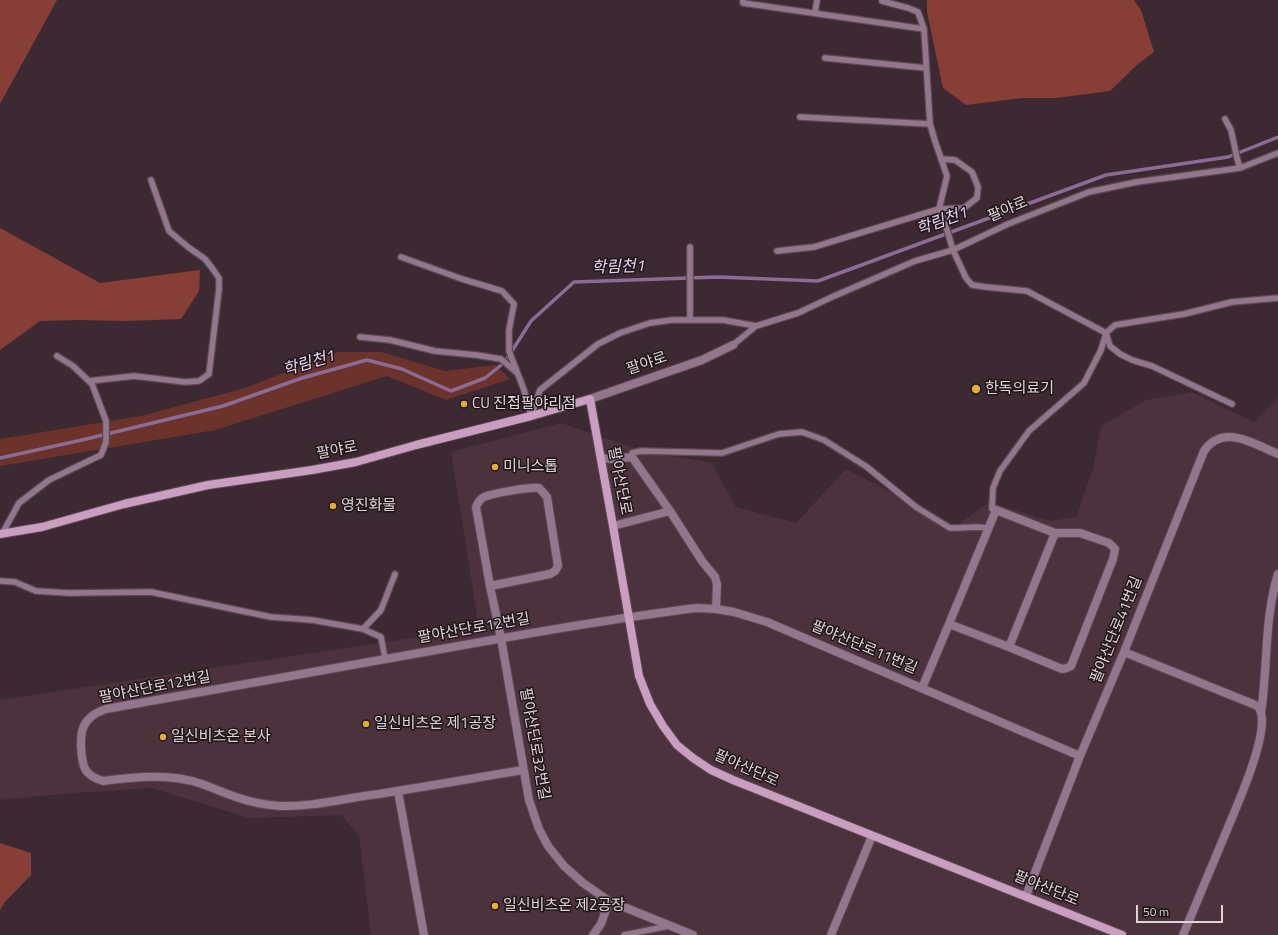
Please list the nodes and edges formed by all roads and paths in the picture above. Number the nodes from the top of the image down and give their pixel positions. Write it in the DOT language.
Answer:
graph roads {
  1 [pos="743,0"];
  2 [pos="817,0"];
  3 [pos="882,1"];
  4 [pos="815,13"];
  5 [pos="924,29"];
  6 [pos="825,58"];
  7 [pos="926,68"];
  8 [pos="800,117"];
  9 [pos="1225,118"];
  10 [pos="930,124"];
  11 [pos="1278,153"];
  12 [pos="942,159"];
  13 [pos="1240,168"];
  14 [pos="151,180"];
  15 [pos="940,209"];
  16 [pos="690,247"];
  17 [pos="953,250"];
  18 [pos="777,252"];
  19 [pos="401,257"];
  20 [pos="1278,298"];
  21 [pos="690,320"];
  22 [pos="756,326"];
  23 [pos="1106,333"];
  24 [pos="360,337"];
  25 [pos="733,344"];
  26 [pos="57,356"];
  27 [pos="517,372"];
  28 [pos="89,381"];
  29 [pos="590,399"];
  30 [pos="1232,404"];
  31 [pos="531,416"];
  32 [pos="1278,454"];
  33 [pos="632,457"];
  34 [pos="601,458"];
  35 [pos="996,510"];
  36 [pos="670,512"];
  37 [pos="614,526"];
  38 [pos="988,528"];
  39 [pos="1055,533"];
  40 [pos="1,534"];
  41 [pos="395,574"];
  42 [pos="1278,574"];
  43 [pos="0,581"];
  44 [pos="490,586"];
  45 [pos="716,609"];
  46 [pos="629,618"];
  47 [pos="950,624"];
  48 [pos="363,629"];
  49 [pos="501,638"];
  50 [pos="1009,647"];
  51 [pos="1124,652"];
  52 [pos="385,658"];
  53 [pos="922,688"];
  54 [pos="1261,712"];
  55 [pos="1080,756"];
  56 [pos="523,770"];
  57 [pos="398,791"];
  58 [pos="872,836"];
  59 [pos="1026,896"];
  60 [pos="609,901"];
  61 [pos="670,926"];
  62 [pos="424,935"];
  63 [pos="593,935"];
  64 [pos="624,935"];
  65 [pos="693,935"];
  66 [pos="831,935"];
  67 [pos="1122,935"];
  68 [pos="1183,935"];
  1 -- 4 [label="lane"];
  2 -- 4 [label="lane"];
  3 -- 5 [label="lane"];
  4 -- 5 [label="lane"];
  5 -- 7 [label="lane"];
  6 -- 7 [label="lane"];
  7 -- 10 [label="lane"];
  8 -- 10 [label="lane"];
  9 -- 13 [label="lane"];
  10 -- 12 [label="lane"];
  11 -- 13 [label="lane, 팔야로"];
  12 -- 15 [label="lane"];
  12 -- 15 [label="lane"];
  13 -- 17 [label="lane, 팔야로"];
  14 -- 28 [label="lane"];
  15 -- 17 [label="lane"];
  15 -- 18 [label="lane"];
  16 -- 21 [label="lane"];
  17 -- 22 [label="lane, 팔야로"];
  17 -- 23 [label="lane"];
  19 -- 27 [label="lane"];
  20 -- 23 [label="lane"];
  21 -- 22 [label="lane"];
  21 -- 31 [label="lane"];
  22 -- 25 [label="lane, 팔야로"];
  23 -- 30 [label="lane"];
  23 -- 35 [label="lane"];
  24 -- 27 [label="lane"];
  25 -- 29 [label="street, 팔야로"];
  26 -- 28 [label="lane"];
  27 -- 31 [label="lane"];
  28 -- 40 [label="lane"];
  29 -- 31 [label="street, 팔야로"];
  29 -- 34 [label="street, 팔야산단로"];
  31 -- 40 [label="street, 팔야로"];
  32 -- 51 [label="street, 팔야산단로41번길"];
  33 -- 34 [label="street"];
  33 -- 36 [label="street"];
  33 -- 38 [label="lane"];
  34 -- 37 [label="street, 팔야산단로"];
  35 -- 38 [label="street"];
  35 -- 39 [label="street"];
  36 -- 37 [label="street"];
  36 -- 45 [label="street"];
  37 -- 46 [label="street, 팔야산단로"];
  38 -- 47 [label="street"];
  39 -- 50 [label="street"];
  39 -- 50 [label="street"];
  41 -- 48 [label="lane"];
  42 -- 54 [label="street"];
  43 -- 48 [label="lane"];
  44 -- 44 [label="street, 팔야산단로32번길"];
  44 -- 49 [label="street, 팔야산단로32번길"];
  45 -- 46 [label="street, 팔야산단로11번길"];
  45 -- 53 [label="street, 팔야산단로11번길"];
  46 -- 49 [label="street, 팔야산단로12번길"];
  46 -- 58 [label="street, 팔야산단로"];
  47 -- 50 [label="street"];
  47 -- 53 [label="street"];
  48 -- 52 [label="lane"];
  49 -- 52 [label="street, 팔야산단로12번길"];
  49 -- 56 [label="street, 팔야산단로32번길"];
  51 -- 54 [label="street"];
  51 -- 55 [label="street, 팔야산단로41번길"];
  52 -- 57 [label="street, 팔야산단로12번길"];
  53 -- 55 [label="street, 팔야산단로11번길"];
  54 -- 68 [label="street"];
  55 -- 59 [label="street, 팔야산단로41번길"];
  56 -- 57 [label="street, 팔야산단로12번길"];
  56 -- 60 [label="street, 팔야산단로32번길"];
  57 -- 62 [label="street"];
  58 -- 59 [label="street, 팔야산단로"];
  58 -- 66 [label="street"];
  59 -- 67 [label="street, 팔야산단로"];
  60 -- 61 [label="street, 팔야산단로32번길"];
  60 -- 63 [label="street"];
  61 -- 64 [label="lane"];
  61 -- 65 [label="street, 팔야산단로32번길"];
}
